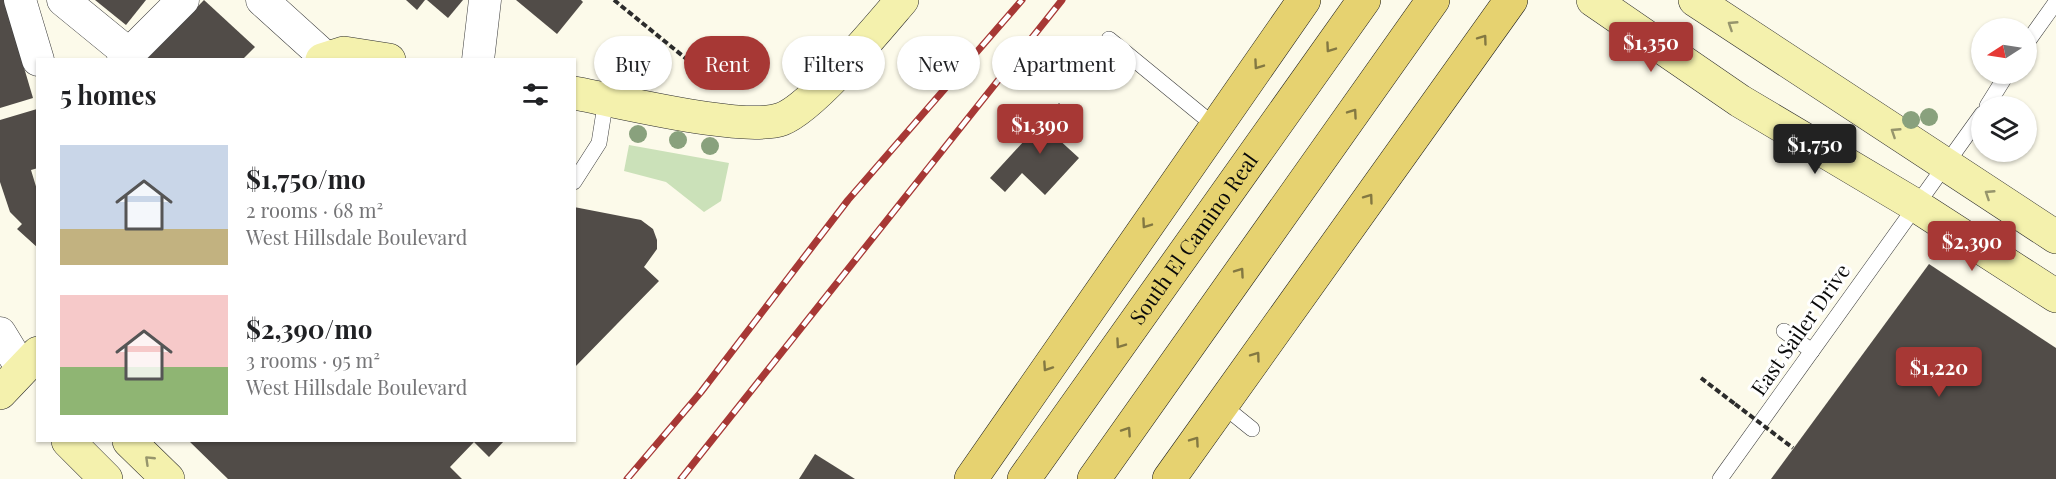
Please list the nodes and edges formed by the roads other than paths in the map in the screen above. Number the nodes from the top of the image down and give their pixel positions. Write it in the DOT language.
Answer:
graph roads {
  1 [pos="20,0"];
  2 [pos="63,0"];
  3 [pos="183,0"];
  4 [pos="262,0"];
  5 [pos="485,0"];
  6 [pos="902,0"];
  7 [pos="1305,0"];
  8 [pos="1364,0"];
  9 [pos="1433,0"];
  10 [pos="1511,0"];
  11 [pos="1593,0"];
  12 [pos="1695,0"];
  13 [pos="2056,2"];
  14 [pos="2037,29"];
  15 [pos="126,57"];
  16 [pos="37,58"];
  17 [pos="324,58"];
  18 [pos="376,58"];
  19 [pos="478,58"];
  20 [pos="1136,61"];
  21 [pos="576,93"];
  22 [pos="606,99"];
  23 [pos="1215,126"];
  24 [pos="1971,128"];
  25 [pos="1944,164"];
  26 [pos="576,179"];
  27 [pos="1915,205"];
  28 [pos="2056,237"];
  29 [pos="2056,296"];
  30 [pos="1784,331"];
  31 [pos="0,333"];
  32 [pos="1812,351"];
  33 [pos="32,369"];
  34 [pos="0,393"];
  35 [pos="1221,404"];
  36 [pos="1252,429"];
  37 [pos="69,442"];
  38 [pos="130,442"];
  39 [pos="1177,476"];
  40 [pos="106,479"];
  41 [pos="168,479"];
  42 [pos="971,479"];
  43 [pos="1024,479"];
  44 [pos="1094,479"];
  45 [pos="1720,479"];
  1 -- 16 [label="street"];
  2 -- 15 [label="street"];
  3 -- 15 [label="street"];
  4 -- 17 [label="street"];
  5 -- 19 [label="street"];
  6 -- 22 [label="main road"];
  7 -- 23 [label="main road, one-way"];
  8 -- 43 [label="main road, South El Camino Real, one-way"];
  44 -- 9 [label="main road, one-way"];
  35 -- 10 [label="main road, one-way"];
  11 -- 27 [label="main road"];
  25 -- 12 [label="main road, one-way"];
  13 -- 14 [label="lane"];
  17 -- 18 [label="main road"];
  20 -- 23 [label="lane"];
  21 -- 22 [label="main road"];
  22 -- 26 [label="lane"];
  23 -- 42 [label="main road, one-way"];
  24 -- 25 [label="lane, East Sailer Drive"];
  25 -- 27 [label="lane, East Sailer Drive"];
  28 -- 25 [label="main road, one-way"];
  27 -- 29 [label="main road"];
  27 -- 32 [label="lane, East Sailer Drive"];
  30 -- 32 [label="lane"];
  31 -- 33 [label="street"];
  32 -- 45 [label="lane, East Sailer Drive"];
  33 -- 34 [label="main road"];
  35 -- 36 [label="lane"];
  39 -- 35 [label="main road, one-way"];
  37 -- 40 [label="main road"];
  41 -- 38 [label="main road, one-way"];
}
